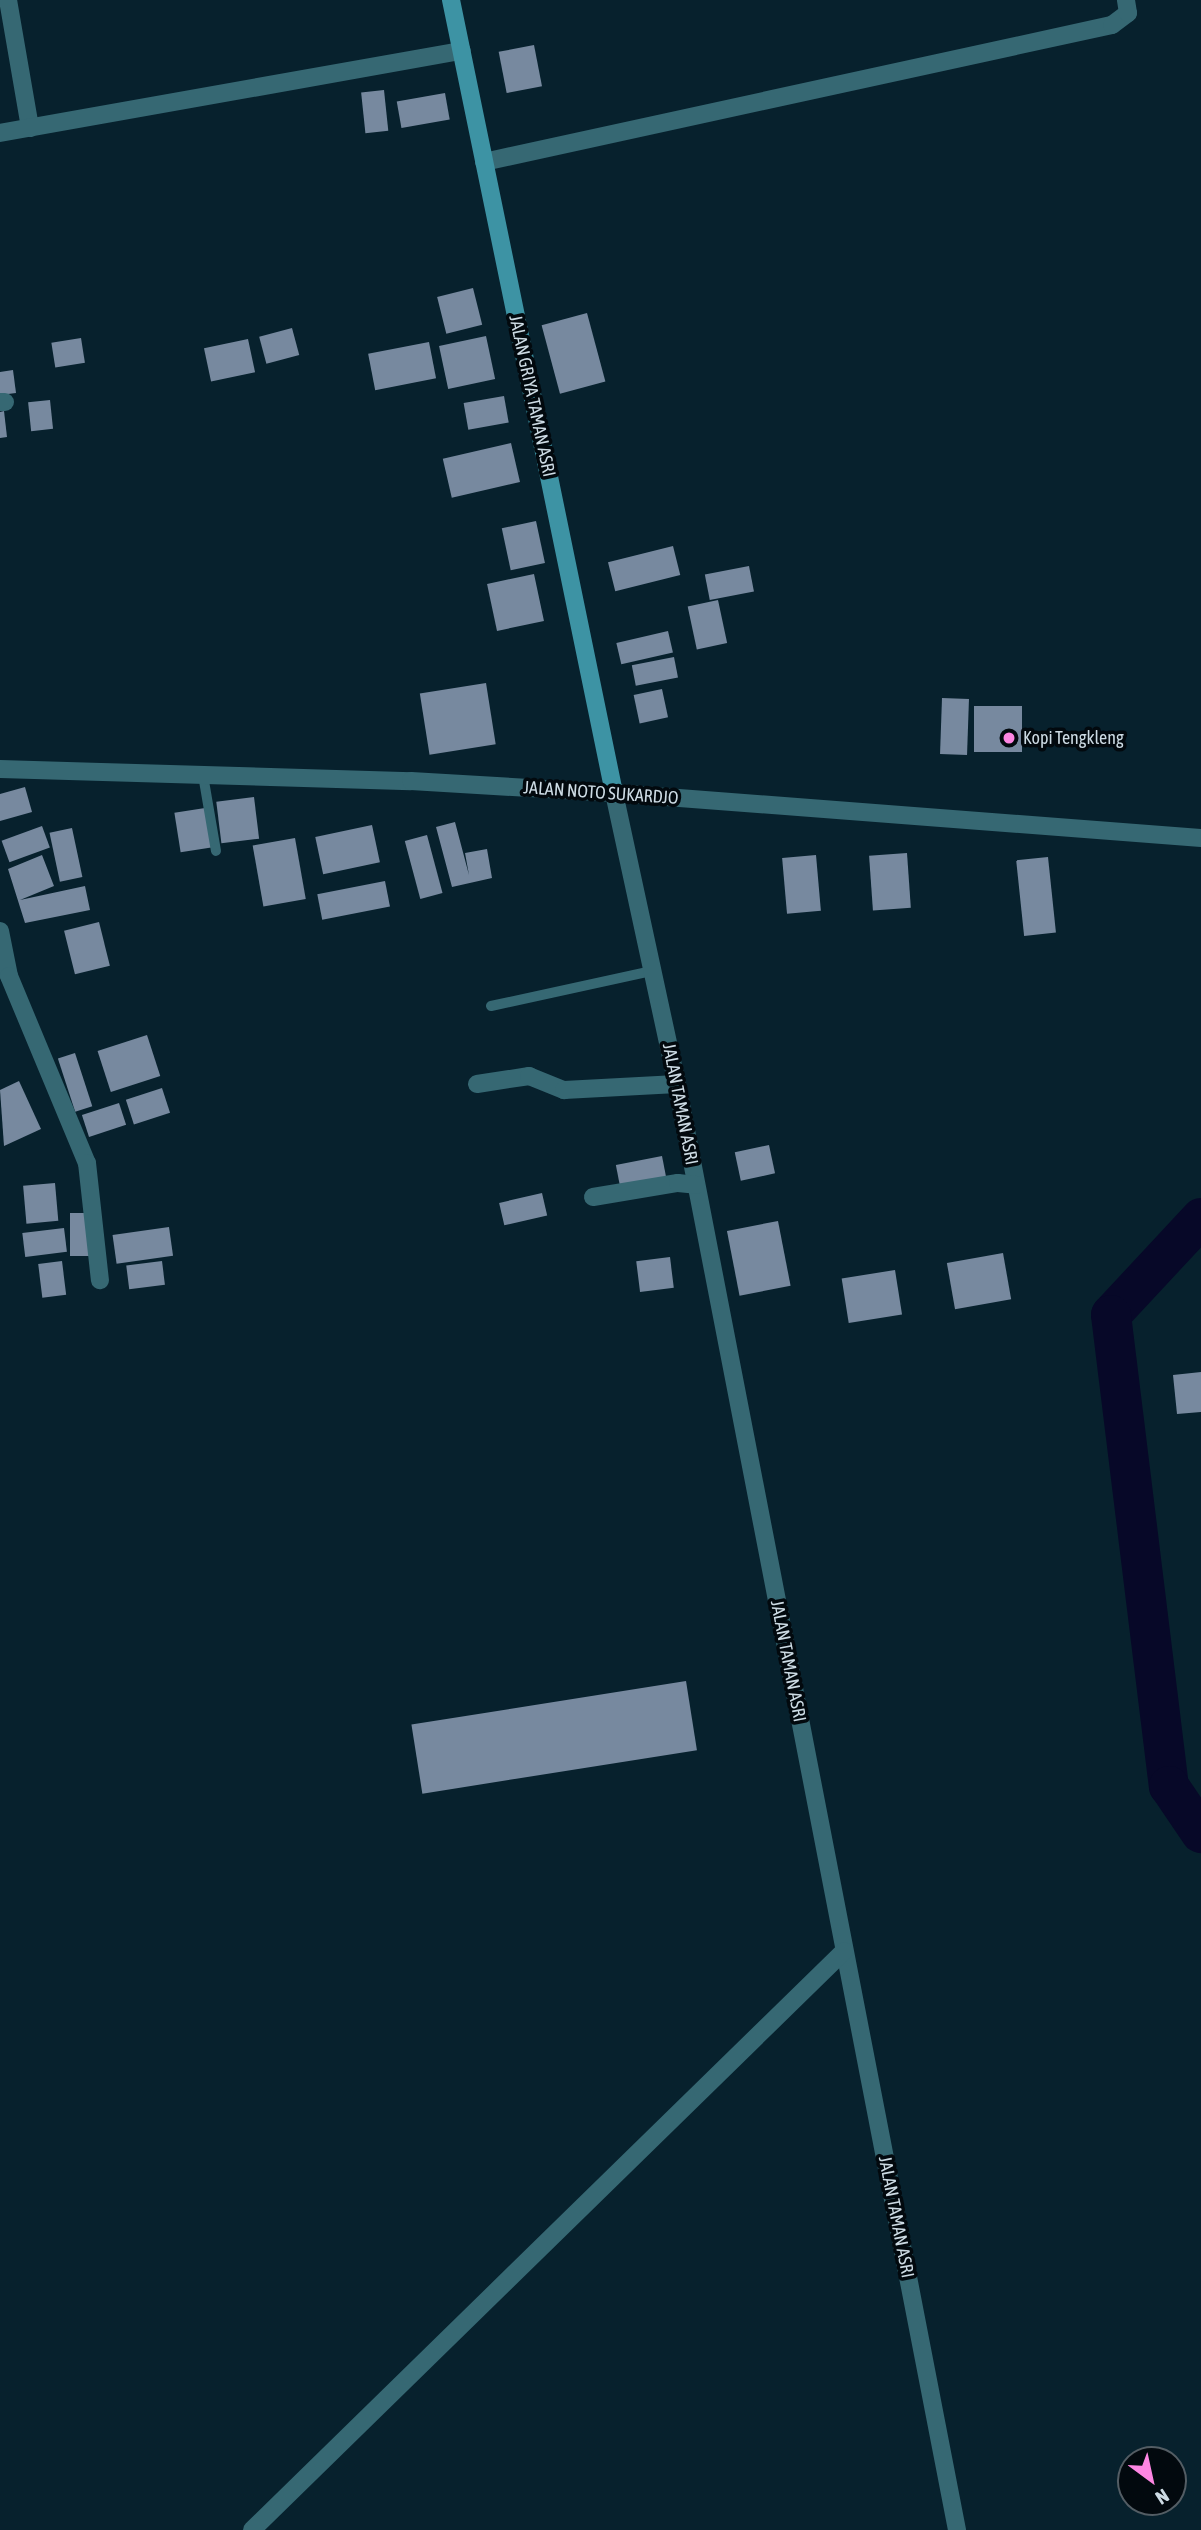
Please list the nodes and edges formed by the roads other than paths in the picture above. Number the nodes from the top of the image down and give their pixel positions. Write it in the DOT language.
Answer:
graph roads {
  1 [pos="8,0"];
  2 [pos="452,0"];
  3 [pos="1126,0"];
  4 [pos="462,51"];
  5 [pos="30,128"];
  6 [pos="0,133"];
  7 [pos="484,162"];
  8 [pos="0,769"];
  9 [pos="203,775"];
  10 [pos="614,793"];
  11 [pos="1201,838"];
  12 [pos="216,851"];
  13 [pos="0,931"];
  14 [pos="652,971"];
  15 [pos="5,979"];
  16 [pos="491,1006"];
  17 [pos="477,1084"];
  18 [pos="677,1084"];
  19 [pos="696,1185"];
  20 [pos="593,1196"];
  21 [pos="100,1280"];
  22 [pos="844,1951"];
  23 [pos="252,2530"];
  24 [pos="957,2530"];
  1 -- 5 [label="street"];
  2 -- 4 [label="street, JALAN GRIYA TAMAN ASRI"];
  3 -- 7 [label="street"];
  4 -- 5 [label="street"];
  4 -- 7 [label="street, JALAN GRIYA TAMAN ASRI"];
  5 -- 6 [label="street"];
  7 -- 10 [label="street, JALAN GRIYA TAMAN ASRI"];
  8 -- 9 [label="street, JALAN NOTO SUKARDJO"];
  9 -- 10 [label="street, JALAN NOTO SUKARDJO"];
  9 -- 12 [label="lane"];
  10 -- 11 [label="street, JALAN NOTO SUKARDJO"];
  10 -- 14 [label="street, JALAN TAMAN ASRI"];
  13 -- 15 [label="street"];
  14 -- 16 [label="lane"];
  14 -- 18 [label="street, JALAN TAMAN ASRI"];
  15 -- 21 [label="street"];
  17 -- 18 [label="street"];
  18 -- 19 [label="street, JALAN TAMAN ASRI"];
  19 -- 20 [label="street"];
  19 -- 22 [label="street, JALAN TAMAN ASRI"];
  22 -- 23 [label="street"];
  22 -- 24 [label="street, JALAN TAMAN ASRI"];
}
